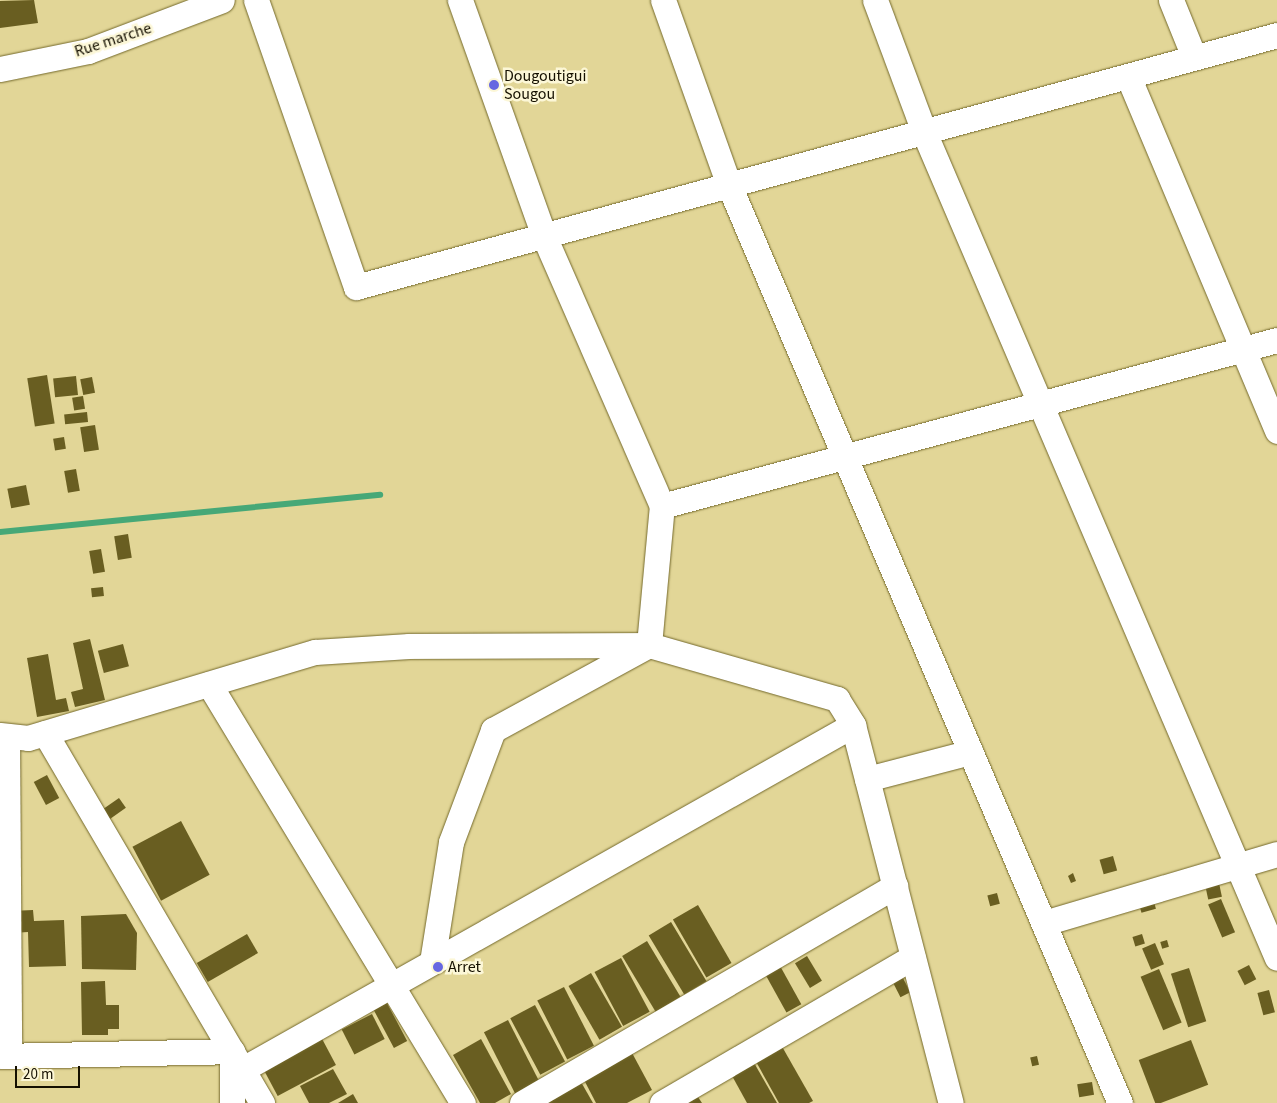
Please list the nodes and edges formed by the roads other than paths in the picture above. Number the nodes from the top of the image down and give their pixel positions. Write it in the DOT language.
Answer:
graph roads {
  1 [pos="222,0"];
  2 [pos="256,0"];
  3 [pos="460,0"];
  4 [pos="663,0"];
  5 [pos="875,0"];
  6 [pos="1171,0"];
  7 [pos="1277,35"];
  8 [pos="1194,57"];
  9 [pos="0,70"];
  10 [pos="1128,76"];
  11 [pos="924,132"];
  12 [pos="729,185"];
  13 [pos="544,236"];
  14 [pos="1277,340"];
  15 [pos="1242,349"];
  16 [pos="1040,404"];
  17 [pos="1277,431"];
  18 [pos="845,457"];
  19 [pos="662,506"];
  20 [pos="649,645"];
  21 [pos="209,684"];
  22 [pos="853,725"];
  23 [pos="45,733"];
  24 [pos="3,735"];
  25 [pos="971,752"];
  26 [pos="867,779"];
  27 [pos="1277,854"];
  28 [pos="1238,866"];
  29 [pos="894,886"];
  30 [pos="1044,923"];
  31 [pos="913,957"];
  32 [pos="1277,958"];
  33 [pos="432,962"];
  34 [pos="392,985"];
  35 [pos="4,1055"];
  36 [pos="237,1060"];
  37 [pos="232,1103"];
  38 [pos="262,1103"];
  39 [pos="463,1103"];
  40 [pos="522,1103"];
  41 [pos="662,1103"];
  42 [pos="952,1103"];
  43 [pos="1120,1103"];
  1 -- 9 [label="street, Rue marche"];
  2 -- 13 [label="street"];
  3 -- 13 [label="street"];
  4 -- 12 [label="street"];
  5 -- 11 [label="street"];
  6 -- 8 [label="street"];
  7 -- 8 [label="street"];
  8 -- 10 [label="street"];
  10 -- 11 [label="street"];
  10 -- 15 [label="street"];
  11 -- 12 [label="street"];
  11 -- 16 [label="street"];
  12 -- 13 [label="street"];
  12 -- 18 [label="street"];
  13 -- 19 [label="street"];
  14 -- 15 [label="street"];
  15 -- 16 [label="street"];
  15 -- 17 [label="street"];
  16 -- 18 [label="street"];
  16 -- 28 [label="street"];
  18 -- 19 [label="street"];
  18 -- 25 [label="street"];
  19 -- 20 [label="street"];
  20 -- 21 [label="street"];
  20 -- 22 [label="street"];
  20 -- 33 [label="street"];
  21 -- 23 [label="street"];
  21 -- 34 [label="street"];
  22 -- 26 [label="street"];
  22 -- 33 [label="street"];
  23 -- 24 [label="street"];
  23 -- 36 [label="street"];
  24 -- 35 [label="street"];
  25 -- 26 [label="street"];
  25 -- 30 [label="street"];
  26 -- 29 [label="street"];
  27 -- 28 [label="street"];
  28 -- 30 [label="street"];
  28 -- 32 [label="street"];
  29 -- 31 [label="street"];
  29 -- 40 [label="street"];
  30 -- 43 [label="street"];
  31 -- 41 [label="street"];
  31 -- 42 [label="street"];
  33 -- 34 [label="street"];
  34 -- 36 [label="street"];
  34 -- 39 [label="street"];
  35 -- 36 [label="street"];
  36 -- 37 [label="street"];
  36 -- 38 [label="street"];
}
